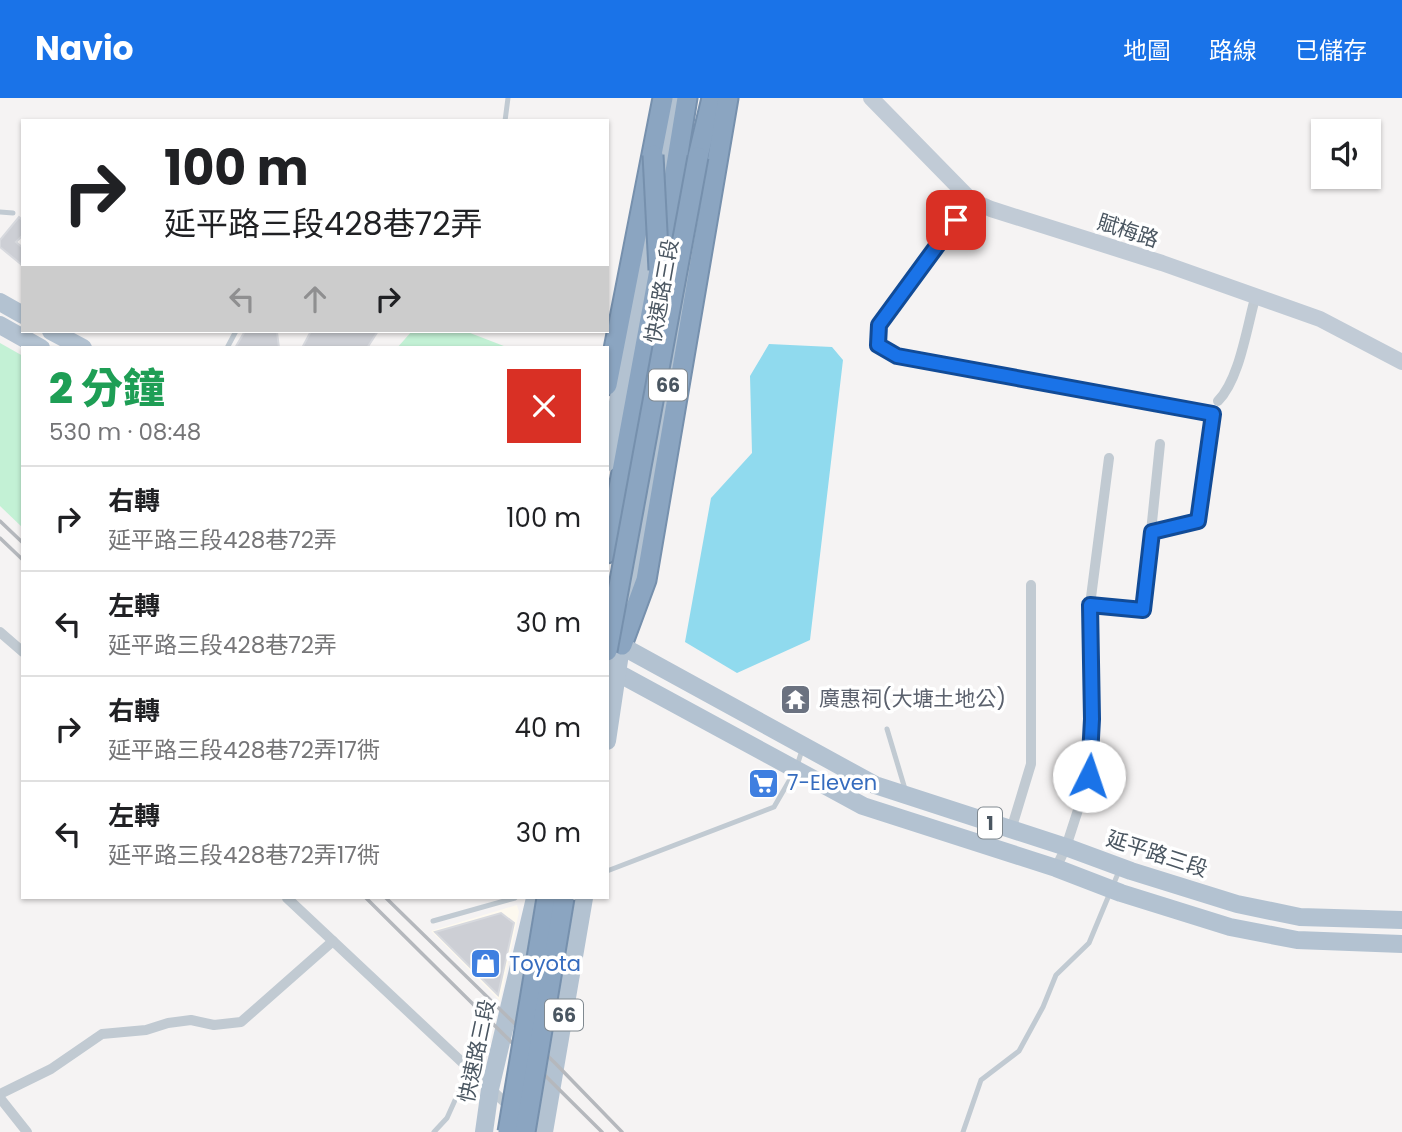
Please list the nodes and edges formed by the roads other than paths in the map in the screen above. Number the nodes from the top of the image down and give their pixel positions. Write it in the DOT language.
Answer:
graph roads {
  1 [pos="508,98"];
  2 [pos="663,98"];
  3 [pos="674,98"];
  4 [pos="687,98"];
  5 [pos="710,98"];
  6 [pos="720,98"];
  7 [pos="728,98"];
  8 [pos="871,98"];
  9 [pos="505,119"];
  10 [pos="653,155"];
  11 [pos="971,200"];
  12 [pos="0,212"];
  13 [pos="13,213"];
  14 [pos="659,270"];
  15 [pos="1256,295"];
  16 [pos="0,302"];
  17 [pos="21,314"];
  18 [pos="0,325"];
  19 [pos="55,333"];
  20 [pos="37,346"];
  21 [pos="79,346"];
  22 [pos="1402,362"];
  23 [pos="609,375"];
  24 [pos="1218,401"];
  25 [pos="1213,414"];
  26 [pos="1160,444"];
  27 [pos="609,451"];
  28 [pos="1109,458"];
  29 [pos="1152,532"];
  30 [pos="609,542"];
  31 [pos="1031,585"];
  32 [pos="1090,605"];
  33 [pos="0,632"];
  34 [pos="612,645"];
  35 [pos="21,650"];
  36 [pos="612,669"];
  37 [pos="609,712"];
  38 [pos="887,729"];
  39 [pos="804,746"];
  40 [pos="796,769"];
  41 [pos="907,796"];
  42 [pos="905,820"];
  43 [pos="1011,830"];
  44 [pos="1066,847"];
  45 [pos="1120,867"];
  46 [pos="1056,869"];
  47 [pos="609,870"];
  48 [pos="1112,890"];
  49 [pos="288,899"];
  50 [pos="511,899"];
  51 [pos="535,899"];
  52 [pos="547,899"];
  53 [pos="564,899"];
  54 [pos="584,899"];
  55 [pos="1402,920"];
  56 [pos="433,921"];
  57 [pos="333,941"];
  58 [pos="1402,944"];
  59 [pos="469,1069"];
  60 [pos="490,1090"];
  61 [pos="0,1096"];
  62 [pos="27,1132"];
  63 [pos="434,1132"];
  64 [pos="484,1132"];
  65 [pos="508,1132"];
  66 [pos="525,1132"];
  67 [pos="537,1132"];
  68 [pos="544,1132"];
  69 [pos="963,1132"];
  1 -- 9 [label="lane"];
  2 -- 10 [label="highway"];
  3 -- 27 [label="main road, 快速路三段 / 66"];
  4 -- 14 [label="highway, 66, bridge"];
  5 -- 34 [label="highway, 66, bridge"];
  6 -- 34 [label="main road, 快速路三段 / 66"];
  7 -- 34 [label="highway"];
  8 -- 11 [label="street, 賦梅路"];
  10 -- 14 [label="highway, bridge"];
  10 -- 23 [label="highway, bridge"];
  11 -- 15 [label="street, 賦梅路"];
  11 -- 25 [label="lane"];
  12 -- 13 [label="lane"];
  14 -- 30 [label="highway, 66"];
  15 -- 22 [label="street, 賦梅路"];
  15 -- 24 [label="street"];
  16 -- 17 [label="main road"];
  18 -- 20 [label="main road"];
  19 -- 21 [label="main road"];
  25 -- 29 [label="street"];
  26 -- 29 [label="street"];
  28 -- 32 [label="street"];
  29 -- 32 [label="street"];
  31 -- 43 [label="street"];
  32 -- 44 [label="street"];
  33 -- 35 [label="street"];
  34 -- 36 [label="main road, 快速路三段 / 66"];
  34 -- 39 [label="main road, 延平路三段 / 1"];
  36 -- 37 [label="main road, 快速路三段 / 66"];
  36 -- 40 [label="main road, 1"];
  38 -- 41 [label="lane"];
  39 -- 40 [label="lane"];
  39 -- 41 [label="main road, 延平路三段 / 1"];
  40 -- 42 [label="main road, 1"];
  40 -- 47 [label="lane"];
  41 -- 42 [label="lane"];
  41 -- 43 [label="main road, 延平路三段 / 1"];
  42 -- 46 [label="main road, 1"];
  43 -- 44 [label="main road, 延平路三段 / 1"];
  44 -- 45 [label="main road, 延平路三段 / 1"];
  44 -- 46 [label="street"];
  45 -- 48 [label="lane"];
  45 -- 55 [label="main road, 延平路三段 / 1"];
  46 -- 48 [label="main road, 1"];
  48 -- 58 [label="main road, 1"];
  48 -- 69 [label="lane"];
  49 -- 57 [label="street"];
  50 -- 56 [label="lane"];
  51 -- 60 [label="main road, 快速路三段"];
  52 -- 65 [label="highway, 66, bridge"];
  53 -- 66 [label="highway, 66, bridge"];
  54 -- 68 [label="main road, 66"];
  57 -- 59 [label="street"];
  57 -- 61 [label="street"];
  59 -- 60 [label="street"];
  59 -- 63 [label="lane"];
  60 -- 64 [label="main road, 快速路三段"];
  60 -- 67 [label="street"];
  61 -- 62 [label="street"];
}
